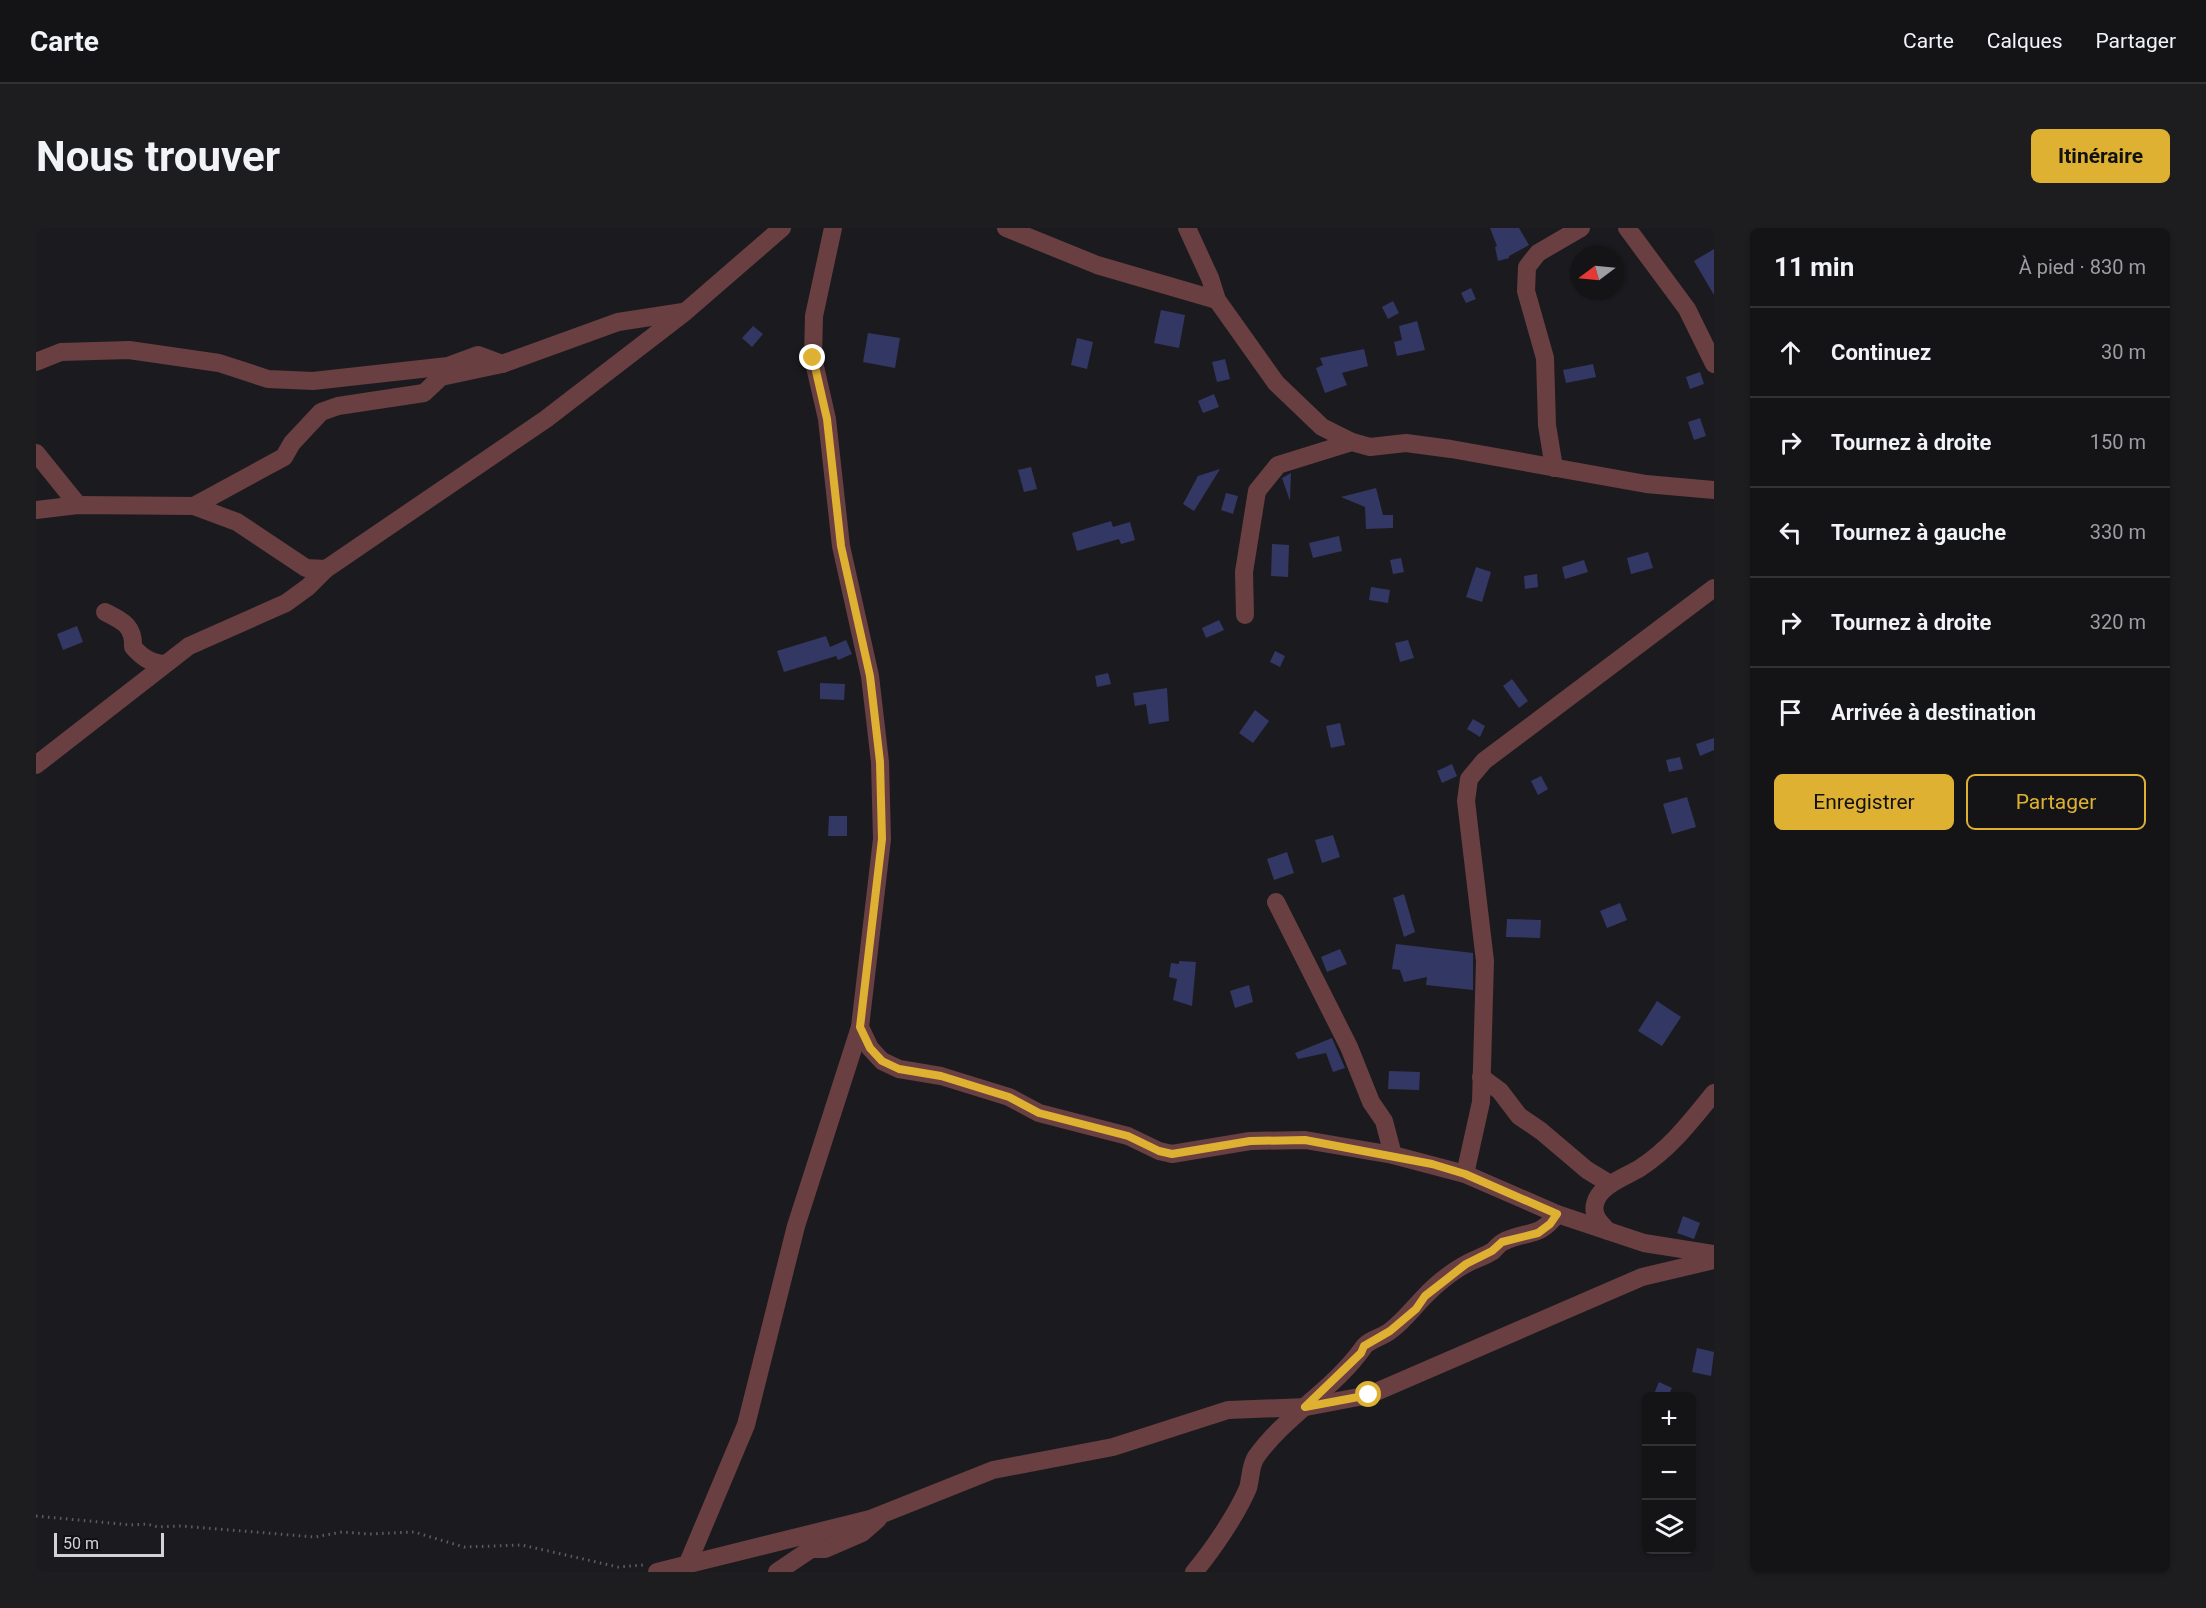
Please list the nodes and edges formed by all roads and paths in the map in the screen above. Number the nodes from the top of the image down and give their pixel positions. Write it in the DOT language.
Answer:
graph roads {
  1 [pos="782,228"];
  2 [pos="833,228"];
  3 [pos="1006,228"];
  4 [pos="1187,228"];
  5 [pos="1581,228"];
  6 [pos="1627,228"];
  7 [pos="1217,300"];
  8 [pos="685,312"];
  9 [pos="36,362"];
  10 [pos="1714,363"];
  11 [pos="502,364"];
  12 [pos="1352,442"];
  13 [pos="36,453"];
  14 [pos="1554,468"];
  15 [pos="1714,490"];
  16 [pos="78,505"];
  17 [pos="194,506"];
  18 [pos="36,510"];
  19 [pos="326,570"];
  20 [pos="1714,588"];
  21 [pos="105,612"];
  22 [pos="1245,615"];
  23 [pos="164,664"];
  24 [pos="36,765"];
  25 [pos="1276,902"];
  26 [pos="860,1027"];
  27 [pos="874,1052"];
  28 [pos="848,1066"];
  29 [pos="1481,1077"];
  30 [pos="1714,1093"];
  31 [pos="1393,1155"];
  32 [pos="1587,1170"];
  33 [pos="1465,1174"];
  34 [pos="1610,1184"];
  35 [pos="1594,1203"];
  36 [pos="1557,1214"];
  37 [pos="1608,1232"];
  38 [pos="1714,1254"];
  39 [pos="1714,1260"];
  40 [pos="1305,1407"];
  41 [pos="881,1515"];
  42 [pos="36,1516"];
  43 [pos="686,1568"];
  44 [pos="659,1571"];
  45 [pos="777,1572"];
  46 [pos="1194,1572"];
  1 -- 8 [label="street"];
  2 -- 26 [label="street"];
  3 -- 7 [label="street"];
  4 -- 7 [label="street"];
  5 -- 14 [label="street"];
  6 -- 10 [label="street"];
  7 -- 12 [label="street"];
  8 -- 11 [label="street"];
  8 -- 19 [label="street"];
  9 -- 11 [label="street"];
  11 -- 17 [label="street"];
  12 -- 14 [label="street"];
  12 -- 22 [label="street"];
  13 -- 16 [label="street"];
  14 -- 15 [label="street"];
  16 -- 17 [label="street"];
  16 -- 18 [label="street"];
  17 -- 19 [label="street"];
  19 -- 23 [label="street"];
  20 -- 29 [label="street"];
  21 -- 23 [label="street"];
  23 -- 24 [label="street"];
  25 -- 31 [label="street"];
  26 -- 27 [label="street"];
  26 -- 28 [label="street"];
  27 -- 28 [label="street"];
  27 -- 31 [label="street"];
  28 -- 43 [label="street"];
  29 -- 32 [label="street"];
  29 -- 33 [label="street"];
  30 -- 34 [label="street"];
  31 -- 33 [label="street"];
  32 -- 34 [label="street"];
  32 -- 35 [label="street"];
  33 -- 36 [label="street"];
  34 -- 35 [label="street"];
  35 -- 37 [label="street"];
  36 -- 37 [label="street"];
  36 -- 40 [label="street"];
  37 -- 38 [label="street"];
  39 -- 40 [label="street"];
  40 -- 41 [label="street"];
  40 -- 46 [label="street"];
  41 -- 43 [label="street"];
  41 -- 45 [label="street"];
  42 -- 44 [label="path"];
  43 -- 44 [label="street"];
}
